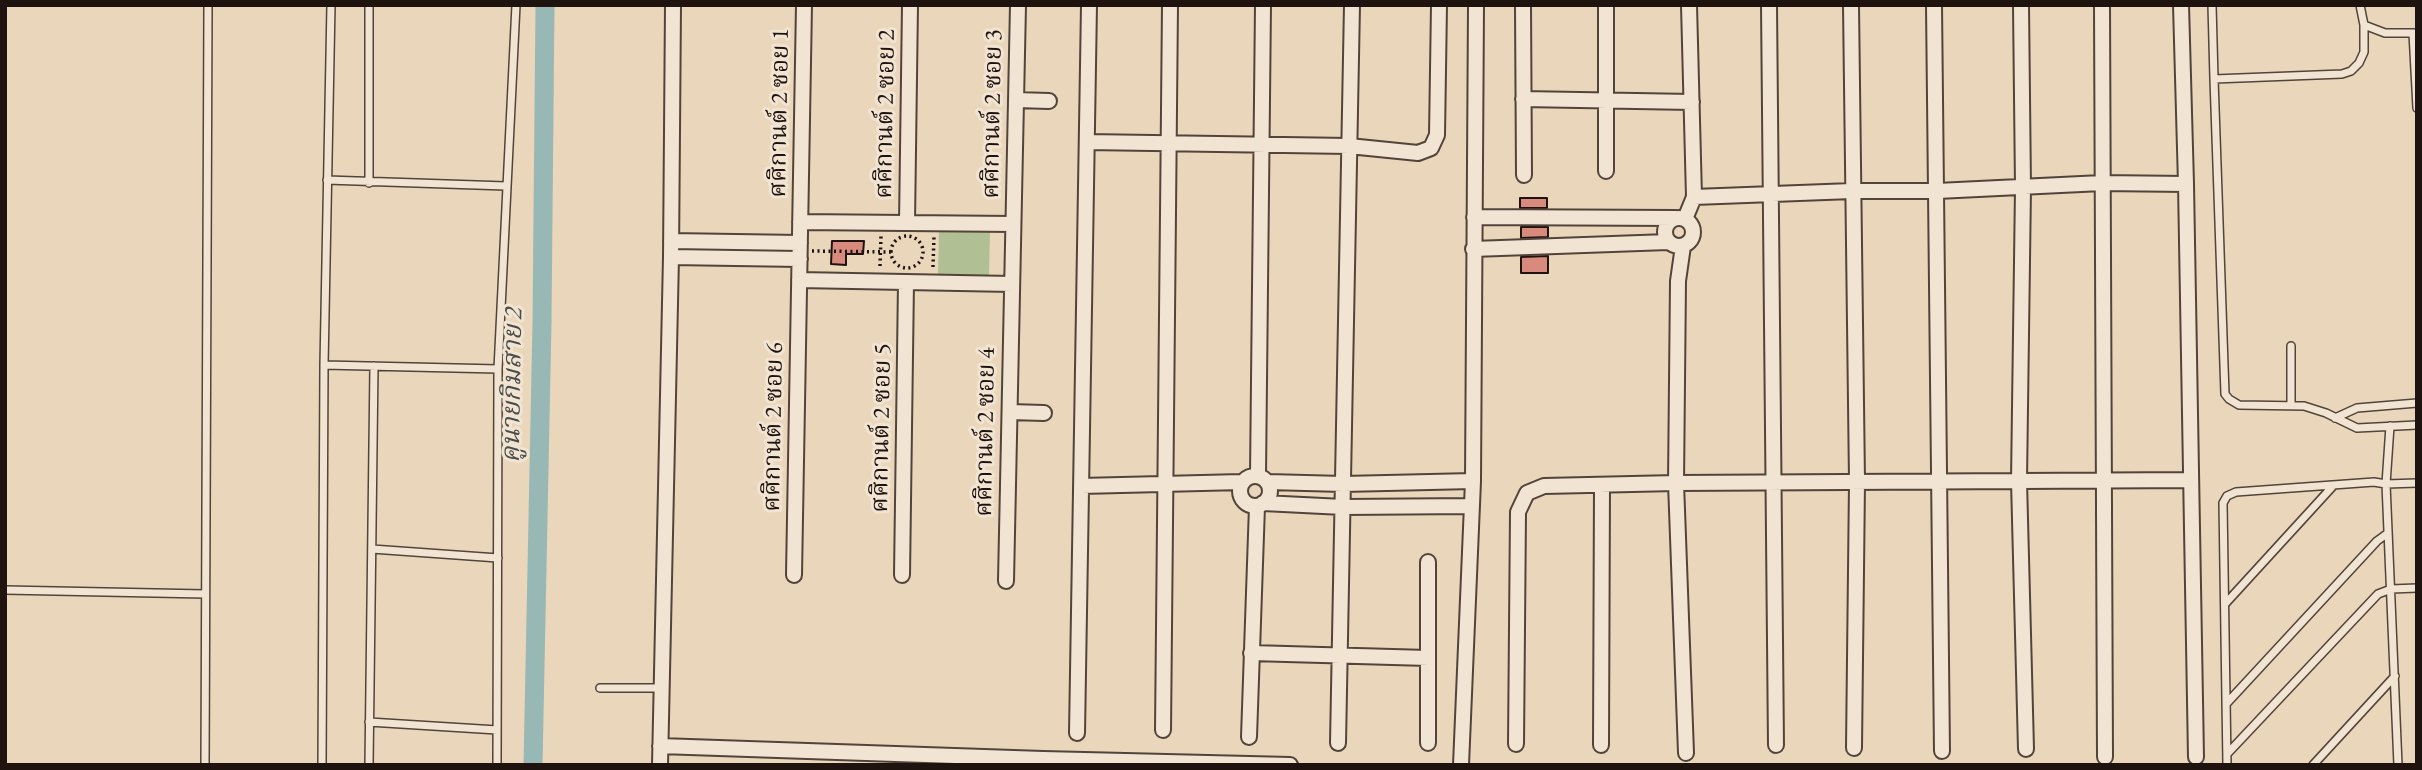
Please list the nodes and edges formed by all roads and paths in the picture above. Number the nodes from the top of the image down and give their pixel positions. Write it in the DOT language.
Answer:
graph roads {
  1 [pos="208,5"];
  2 [pos="331,5"];
  3 [pos="369,5"];
  4 [pos="516,5"];
  5 [pos="673,5"];
  6 [pos="804,5"];
  7 [pos="910,5"];
  8 [pos="1017,5"];
  9 [pos="1089,5"];
  10 [pos="1170,5"];
  11 [pos="1263,5"];
  12 [pos="1352,5"];
  13 [pos="1439,5"];
  14 [pos="1476,5"];
  15 [pos="1523,5"];
  16 [pos="1606,5"];
  17 [pos="1689,5"];
  18 [pos="1769,5"];
  19 [pos="1851,5"];
  20 [pos="1934,5"];
  21 [pos="2021,5"];
  22 [pos="2102,5"];
  23 [pos="2181,5"];
  24 [pos="2212,5"];
  25 [pos="2360,5"];
  26 [pos="2364,25"];
  27 [pos="2415,33"];
  28 [pos="2214,79"];
  29 [pos="1523,99"];
  30 [pos="1016,100"];
  31 [pos="1606,101"];
  32 [pos="1049,102"];
  33 [pos="1692,102"];
  34 [pos="2417,108"];
  35 [pos="1087,142"];
  36 [pos="1261,143"];
  37 [pos="1169,145"];
  38 [pos="1349,146"];
  39 [pos="1606,171"];
  40 [pos="1524,175"];
  41 [pos="327,180"];
  42 [pos="369,183"];
  43 [pos="2102,183"];
  44 [pos="2186,184"];
  45 [pos="506,186"];
  46 [pos="2023,188"];
  47 [pos="1852,191"];
  48 [pos="1937,191"];
  49 [pos="1771,195"];
  50 [pos="1694,197"];
  51 [pos="1474,217"];
  52 [pos="1680,218"];
  53 [pos="800,222"];
  54 [pos="881,223"];
  55 [pos="907,223"];
  56 [pos="934,223"];
  57 [pos="1013,224"];
  58 [pos="671,241"];
  59 [pos="1668,242"];
  60 [pos="1683,246"];
  61 [pos="1473,250"];
  62 [pos="800,251"];
  63 [pos="881,252"];
  64 [pos="891,252"];
  65 [pos="923,253"];
  66 [pos="933,253"];
  67 [pos="671,257"];
  68 [pos="799,280"];
  69 [pos="880,282"];
  70 [pos="906,282"];
  71 [pos="933,282"];
  72 [pos="1012,284"];
  73 [pos="2291,346"];
  74 [pos="324,365"];
  75 [pos="374,366"];
  76 [pos="498,369"];
  77 [pos="2417,403"];
  78 [pos="2291,405"];
  79 [pos="1010,412"];
  80 [pos="1044,413"];
  81 [pos="2335,418"];
  82 [pos="2417,425"];
  83 [pos="2390,426"];
  84 [pos="1263,479"];
  85 [pos="2104,479"];
  86 [pos="2191,480"];
  87 [pos="1473,481"];
  88 [pos="1938,481"];
  89 [pos="2019,481"];
  90 [pos="1242,482"];
  91 [pos="1775,482"];
  92 [pos="1857,482"];
  93 [pos="1676,483"];
  94 [pos="2417,483"];
  95 [pos="1166,484"];
  96 [pos="1343,484"];
  97 [pos="2386,484"];
  98 [pos="1602,485"];
  99 [pos="2333,485"];
  100 [pos="1081,486"];
  101 [pos="1260,505"];
  102 [pos="1472,506"];
  103 [pos="1343,507"];
  104 [pos="2388,533"];
  105 [pos="372,549"];
  106 [pos="498,558"];
  107 [pos="1428,562"];
  108 [pos="794,575"];
  109 [pos="902,575"];
  110 [pos="1006,581"];
  111 [pos="2417,587"];
  112 [pos="2391,589"];
  113 [pos="5,590"];
  114 [pos="205,594"];
  115 [pos="2225,604"];
  116 [pos="1251,653"];
  117 [pos="1341,655"];
  118 [pos="1428,658"];
  119 [pos="2395,676"];
  120 [pos="600,688"];
  121 [pos="662,688"];
  122 [pos="2227,703"];
  123 [pos="369,722"];
  124 [pos="497,730"];
  125 [pos="1163,730"];
  126 [pos="1077,733"];
  127 [pos="1249,737"];
  128 [pos="1428,743"];
  129 [pos="1338,744"];
  130 [pos="1516,744"];
  131 [pos="1601,745"];
  132 [pos="1776,745"];
  133 [pos="660,746"];
  134 [pos="1854,748"];
  135 [pos="2026,749"];
  136 [pos="1942,751"];
  137 [pos="1686,753"];
  138 [pos="2227,754"];
  139 [pos="2105,757"];
  140 [pos="2196,757"];
  141 [pos="205,765"];
  142 [pos="322,765"];
  143 [pos="369,765"];
  144 [pos="497,765"];
  145 [pos="660,765"];
  146 [pos="1290,765"];
  147 [pos="1461,765"];
  148 [pos="2227,765"];
  149 [pos="2313,765"];
  150 [pos="2398,765"];
  1 -- 114 [label="lane"];
  2 -- 41 [label="lane"];
  3 -- 42 [label="lane"];
  4 -- 45 [label="lane"];
  5 -- 58 [label="street"];
  6 -- 53 [label="street, ศศิกานต์ 2 ซอย 1"];
  7 -- 55 [label="street, ศศิกานต์ 2 ซอย 2"];
  8 -- 30 [label="street, ศศิกานต์ 2 ซอย 3"];
  9 -- 35 [label="street"];
  10 -- 37 [label="street"];
  11 -- 36 [label="street"];
  12 -- 38 [label="street"];
  13 -- 38 [label="street"];
  14 -- 51 [label="street"];
  15 -- 29 [label="street"];
  16 -- 31 [label="street"];
  17 -- 33 [label="street"];
  18 -- 49 [label="street"];
  19 -- 47 [label="street"];
  20 -- 48 [label="street"];
  21 -- 46 [label="street"];
  22 -- 43 [label="street"];
  23 -- 44 [label="street"];
  24 -- 28 [label="lane"];
  25 -- 26 [label="lane"];
  26 -- 27 [label="lane"];
  26 -- 28 [label="lane"];
  27 -- 34 [label="lane"];
  28 -- 78 [label="lane"];
  29 -- 31 [label="street"];
  29 -- 40 [label="street"];
  30 -- 32 [label="street"];
  30 -- 57 [label="street, ศศิกานต์ 2 ซอย 3"];
  31 -- 33 [label="street"];
  31 -- 39 [label="street"];
  33 -- 50 [label="street"];
  35 -- 37 [label="street"];
  35 -- 100 [label="street"];
  36 -- 37 [label="street"];
  36 -- 38 [label="street"];
  36 -- 84 [label="street"];
  37 -- 95 [label="street"];
  38 -- 96 [label="street"];
  41 -- 42 [label="lane"];
  41 -- 74 [label="lane"];
  42 -- 45 [label="lane"];
  43 -- 44 [label="street"];
  43 -- 46 [label="street"];
  43 -- 85 [label="street"];
  44 -- 86 [label="street"];
  45 -- 76 [label="lane"];
  46 -- 48 [label="street"];
  46 -- 89 [label="street"];
  47 -- 48 [label="street"];
  47 -- 49 [label="street"];
  47 -- 92 [label="street"];
  48 -- 88 [label="street"];
  49 -- 50 [label="street"];
  49 -- 91 [label="street"];
  50 -- 52 [label="street"];
  51 -- 52 [label="street"];
  51 -- 61 [label="street"];
  52 -- 59 [label="street"];
  52 -- 60 [label="street"];
  53 -- 54 [label="street"];
  53 -- 62 [label="street, ศศิกานต์ 2 ซอย 1"];
  54 -- 55 [label="street"];
  54 -- 63 [label="path"];
  55 -- 56 [label="street"];
  56 -- 57 [label="street"];
  56 -- 66 [label="path"];
  57 -- 72 [label="street, ศศิกานต์ 2 ซอย 3"];
  58 -- 62 [label="street"];
  58 -- 67 [label="street"];
  59 -- 60 [label="street"];
  59 -- 61 [label="street"];
  60 -- 93 [label="street"];
  61 -- 87 [label="street"];
  62 -- 63 [label="path"];
  62 -- 67 [label="street"];
  62 -- 68 [label="street, ศศิกานต์ 2 ซอย 6"];
  63 -- 64 [label="path"];
  63 -- 69 [label="path"];
  64 -- 65 [label="path"];
  64 -- 65 [label="path"];
  65 -- 66 [label="path"];
  66 -- 71 [label="path"];
  67 -- 121 [label="street"];
  68 -- 69 [label="street"];
  68 -- 108 [label="street, ศศิกานต์ 2 ซอย 6"];
  69 -- 70 [label="street"];
  70 -- 71 [label="street"];
  70 -- 109 [label="street, ศศิกานต์ 2 ซอย 5"];
  71 -- 72 [label="street"];
  72 -- 79 [label="street, ศศิกานต์ 2 ซอย 4"];
  73 -- 78 [label="lane"];
  74 -- 75 [label="lane"];
  74 -- 142 [label="lane"];
  75 -- 76 [label="lane"];
  75 -- 105 [label="lane"];
  76 -- 106 [label="lane"];
  77 -- 81 [label="lane"];
  78 -- 81 [label="lane"];
  79 -- 80 [label="street"];
  79 -- 110 [label="street, ศศิกานต์ 2 ซอย 4"];
  81 -- 83 [label="lane"];
  82 -- 83 [label="lane"];
  83 -- 97 [label="lane"];
  84 -- 90 [label="street"];
  84 -- 96 [label="street"];
  84 -- 101 [label="street"];
  85 -- 86 [label="street"];
  85 -- 89 [label="street"];
  85 -- 139 [label="street"];
  86 -- 140 [label="street"];
  87 -- 96 [label="street"];
  87 -- 102 [label="street"];
  88 -- 89 [label="street"];
  88 -- 92 [label="street"];
  88 -- 136 [label="street"];
  89 -- 135 [label="street"];
  90 -- 95 [label="street"];
  90 -- 101 [label="street"];
  91 -- 92 [label="street"];
  91 -- 93 [label="street"];
  91 -- 132 [label="street"];
  92 -- 134 [label="street"];
  93 -- 98 [label="street"];
  93 -- 137 [label="street"];
  94 -- 97 [label="lane"];
  95 -- 100 [label="street"];
  95 -- 125 [label="street"];
  96 -- 103 [label="street"];
  97 -- 99 [label="lane"];
  97 -- 104 [label="lane"];
  98 -- 130 [label="street"];
  98 -- 131 [label="street"];
  99 -- 115 [label="lane"];
  99 -- 115 [label="lane"];
  100 -- 126 [label="street"];
  101 -- 103 [label="street"];
  101 -- 116 [label="street"];
  102 -- 103 [label="street"];
  102 -- 147 [label="street"];
  103 -- 117 [label="street"];
  104 -- 112 [label="lane"];
  104 -- 122 [label="lane"];
  105 -- 106 [label="lane"];
  105 -- 123 [label="lane"];
  106 -- 124 [label="lane"];
  107 -- 118 [label="street"];
  111 -- 112 [label="lane"];
  112 -- 119 [label="lane"];
  112 -- 138 [label="lane"];
  113 -- 114 [label="lane"];
  114 -- 141 [label="lane"];
  115 -- 122 [label="lane"];
  116 -- 117 [label="street"];
  116 -- 127 [label="street"];
  117 -- 118 [label="street"];
  117 -- 129 [label="street"];
  118 -- 128 [label="street"];
  119 -- 149 [label="lane"];
  119 -- 150 [label="lane"];
  120 -- 121 [label="lane"];
  121 -- 133 [label="street"];
  122 -- 138 [label="lane"];
  123 -- 124 [label="lane"];
  123 -- 143 [label="lane"];
  124 -- 144 [label="lane"];
  133 -- 145 [label="street"];
  133 -- 146 [label="street"];
  138 -- 148 [label="lane"];
}
